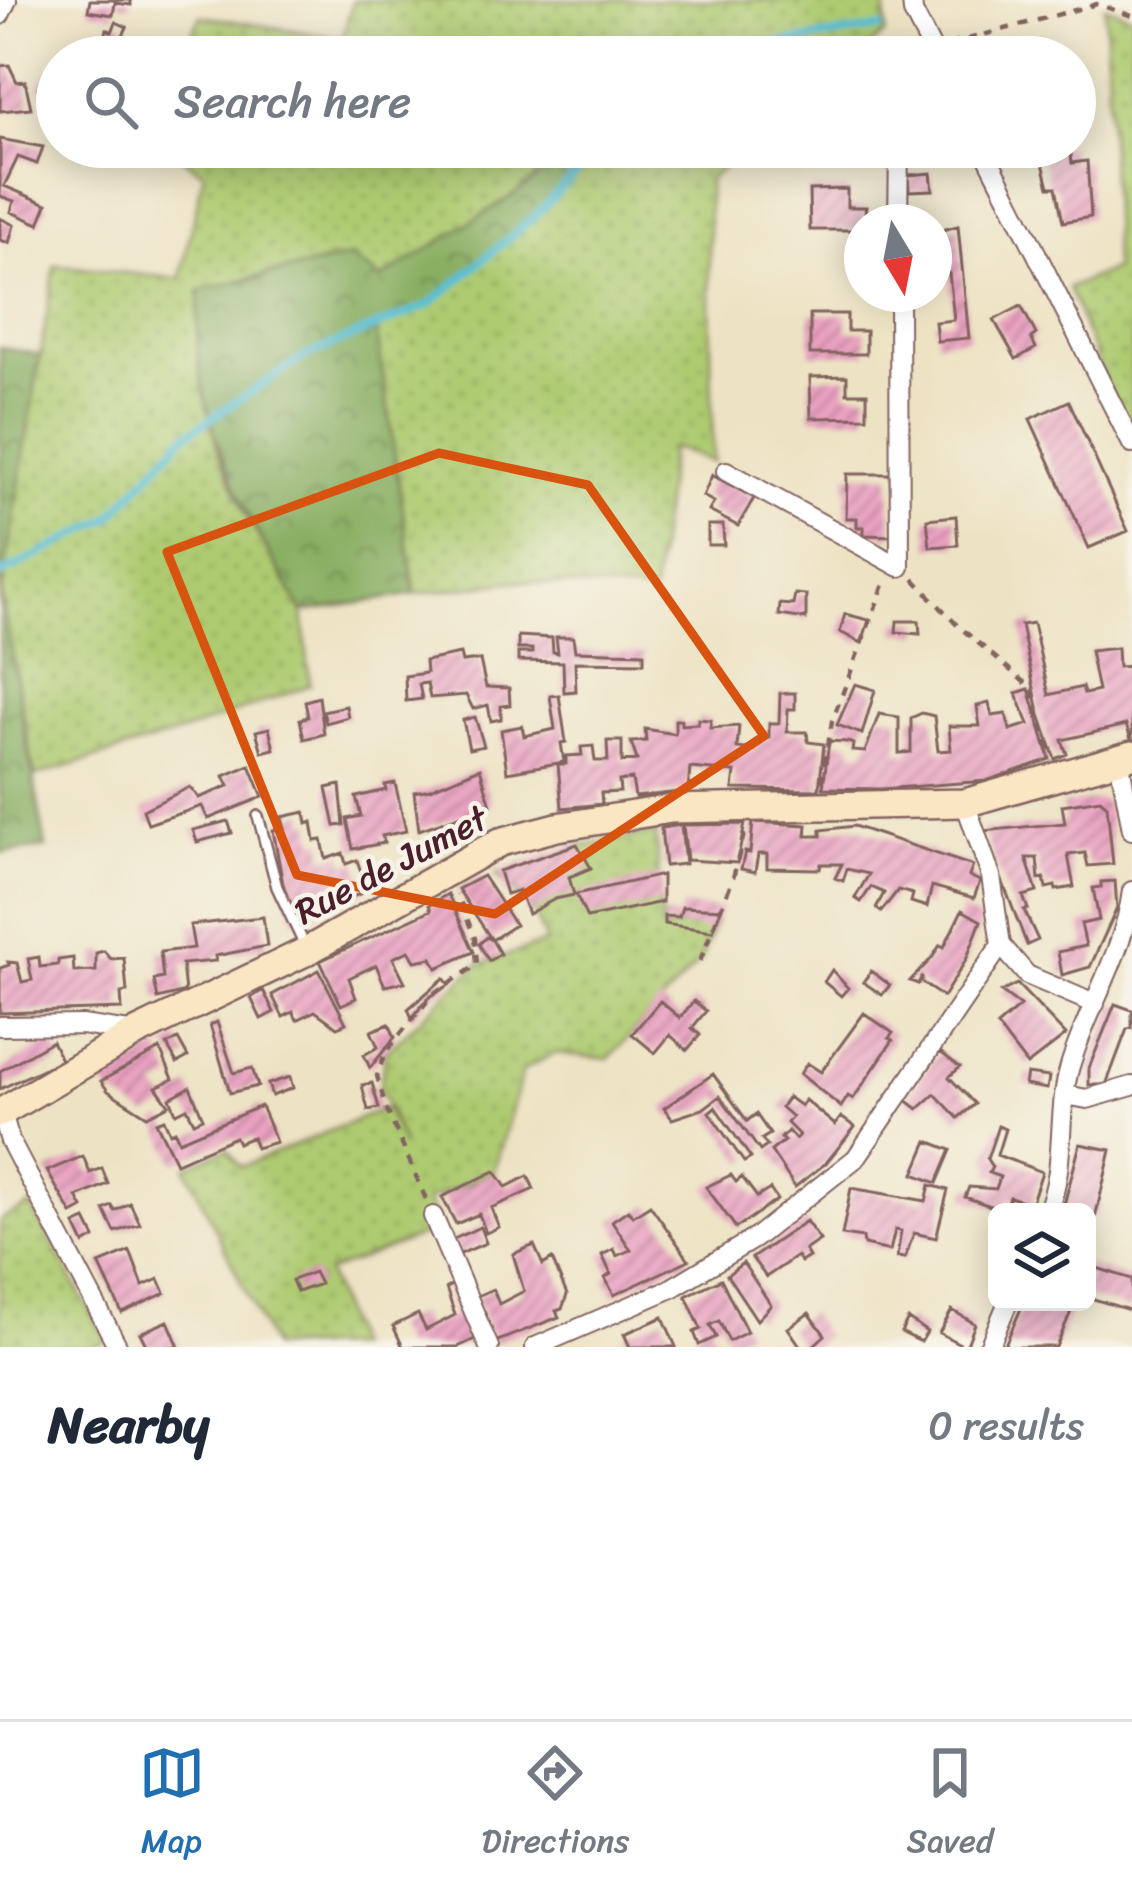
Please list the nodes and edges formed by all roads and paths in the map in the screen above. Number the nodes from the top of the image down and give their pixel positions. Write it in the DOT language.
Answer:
graph roads {
  1 [pos="8,0"];
  2 [pos="912,0"];
  3 [pos="0,15"];
  4 [pos="1132,16"];
  5 [pos="923,36"];
  6 [pos="992,36"];
  7 [pos="899,168"];
  8 [pos="994,168"];
  9 [pos="898,204"];
  10 [pos="899,312"];
  11 [pos="1132,444"];
  12 [pos="726,471"];
  13 [pos="896,565"];
  14 [pos="1125,757"];
  15 [pos="1059,776"];
  16 [pos="964,803"];
  17 [pos="821,806"];
  18 [pos="748,808"];
  19 [pos="258,815"];
  20 [pos="1132,830"];
  21 [pos="448,872"];
  22 [pos="1132,891"];
  23 [pos="1001,946"];
  24 [pos="307,951"];
  25 [pos="700,961"];
  26 [pos="1095,1004"];
  27 [pos="0,1026"];
  28 [pos="136,1033"];
  29 [pos="1132,1086"];
  30 [pos="1066,1095"];
  31 [pos="1,1112"];
  32 [pos="1051,1203"];
  33 [pos="433,1216"];
  34 [pos="1004,1311"];
  35 [pos="118,1347"];
  36 [pos="489,1347"];
  37 [pos="535,1347"];
  38 [pos="989,1347"];
  1 -- 3 [label="street"];
  2 -- 5 [label="street"];
  4 -- 6 [label="path"];
  7 -- 9 [label="street"];
  8 -- 11 [label="street"];
  10 -- 13 [label="street"];
  12 -- 13 [label="street"];
  13 -- 15 [label="path"];
  13 -- 17 [label="path"];
  14 -- 15 [label="street, Rue de Jumet"];
  14 -- 20 [label="street"];
  15 -- 16 [label="street, Rue de Jumet"];
  16 -- 17 [label="street, Rue de Jumet"];
  16 -- 23 [label="street"];
  17 -- 18 [label="street, Rue de Jumet"];
  18 -- 21 [label="street, Rue de Jumet"];
  18 -- 25 [label="path"];
  19 -- 24 [label="lane"];
  21 -- 24 [label="street, Rue de Jumet"];
  21 -- 33 [label="path"];
  22 -- 26 [label="street"];
  23 -- 26 [label="street"];
  23 -- 37 [label="street"];
  24 -- 28 [label="street, Rue de Jumet"];
  26 -- 30 [label="street"];
  27 -- 28 [label="street"];
  28 -- 31 [label="street, Rue de Jumet"];
  29 -- 30 [label="street"];
  30 -- 32 [label="street"];
  31 -- 35 [label="street"];
  33 -- 36 [label="street"];
  34 -- 38 [label="street"];
}
